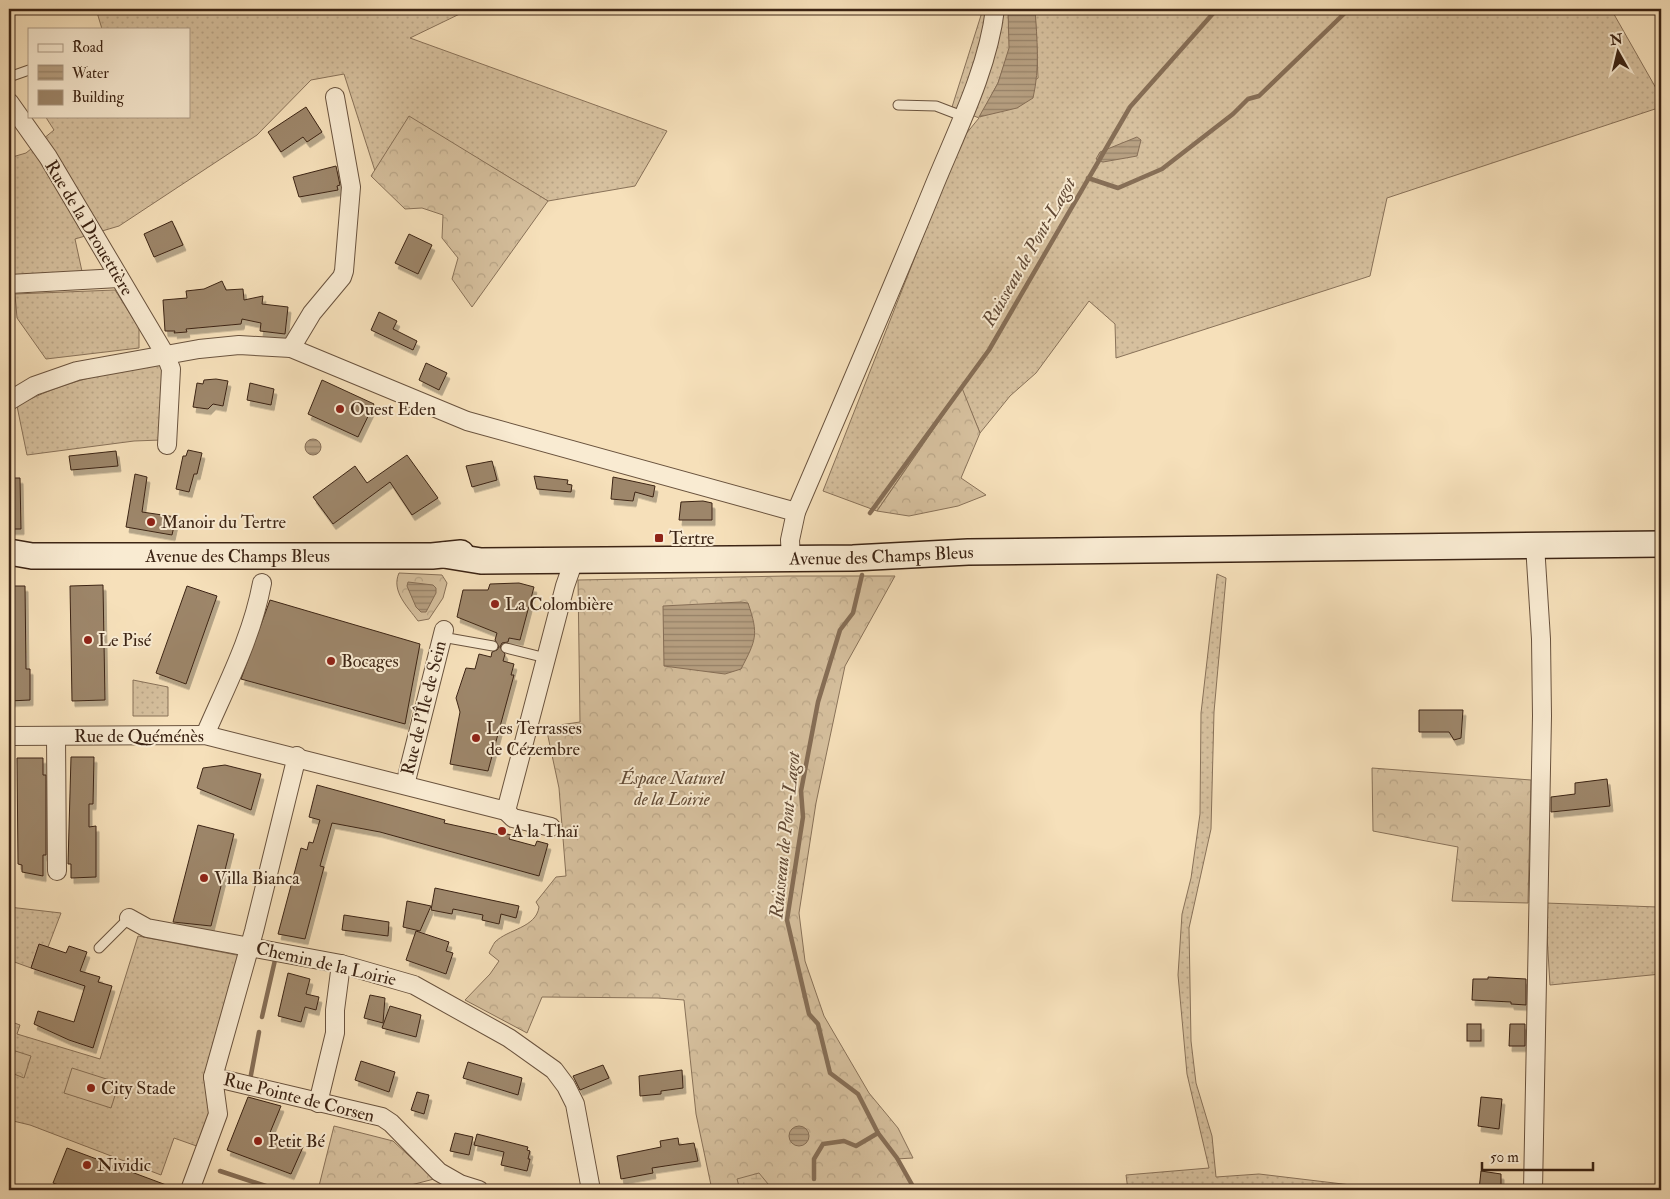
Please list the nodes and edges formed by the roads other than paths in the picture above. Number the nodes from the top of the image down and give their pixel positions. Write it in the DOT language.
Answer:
graph roads {
  1 [pos="995,9"];
  2 [pos="28,70"];
  3 [pos="9,77"];
  4 [pos="335,97"];
  5 [pos="9,102"];
  6 [pos="898,106"];
  7 [pos="962,116"];
  8 [pos="119,278"];
  9 [pos="9,284"];
  10 [pos="291,348"];
  11 [pos="166,356"];
  12 [pos="9,401"];
  13 [pos="167,445"];
  14 [pos="796,512"];
  15 [pos="1661,544"];
  16 [pos="1535,545"];
  17 [pos="599,549"];
  18 [pos="791,552"];
  19 [pos="444,556"];
  20 [pos="16,557"];
  21 [pos="574,560"];
  22 [pos="262,583"];
  23 [pos="443,633"];
  24 [pos="493,646"];
  25 [pos="506,648"];
  26 [pos="546,658"];
  27 [pos="205,734"];
  28 [pos="9,736"];
  29 [pos="56,736"];
  30 [pos="297,756"];
  31 [pos="404,786"];
  32 [pos="506,811"];
  33 [pos="551,827"];
  34 [pos="57,871"];
  35 [pos="129,918"];
  36 [pos="249,946"];
  37 [pos="99,948"];
  38 [pos="341,964"];
  39 [pos="214,1077"];
  40 [pos="318,1102"];
  41 [pos="190,1190"];
  42 [pos="479,1190"];
  43 [pos="591,1190"];
  44 [pos="1533,1190"];
  1 -- 7 [label="street"];
  2 -- 3 [label="lane"];
  4 -- 10 [label="street"];
  5 -- 8 [label="street, Rue de la Drouettière"];
  6 -- 7 [label="lane"];
  7 -- 14 [label="street"];
  8 -- 9 [label="street"];
  8 -- 11 [label="street, Rue de la Drouettière"];
  10 -- 11 [label="street"];
  10 -- 14 [label="street"];
  11 -- 12 [label="street"];
  11 -- 13 [label="street"];
  14 -- 18 [label="street"];
  15 -- 16 [label="main road, Avenue des Champs Bleus"];
  16 -- 18 [label="main road, Avenue des Champs Bleus"];
  16 -- 44 [label="street"];
  17 -- 18 [label="main road, Avenue des Champs Bleus"];
  17 -- 19 [label="main road, Avenue des Champs Bleus"];
  17 -- 21 [label="main road, Avenue des Champs Bleus"];
  18 -- 21 [label="main road, Avenue des Champs Bleus"];
  19 -- 20 [label="main road, Avenue des Champs Bleus"];
  19 -- 21 [label="main road, Avenue des Champs Bleus"];
  21 -- 26 [label="street"];
  22 -- 27 [label="street"];
  23 -- 24 [label="lane"];
  23 -- 31 [label="street, Rue de l'Île de Sein"];
  25 -- 26 [label="lane"];
  26 -- 32 [label="street"];
  27 -- 29 [label="street, Rue de Quéménès"];
  27 -- 30 [label="street, Rue de Quéménès"];
  28 -- 29 [label="street, Rue de Quéménès"];
  29 -- 34 [label="street"];
  30 -- 31 [label="street, Rue de l'Île de Sein"];
  30 -- 36 [label="street"];
  31 -- 32 [label="street, Rue de l'Île de Sein"];
  32 -- 33 [label="street, Rue de l'Île de Sein"];
  35 -- 36 [label="street, Chemin de la Loirie"];
  35 -- 37 [label="lane"];
  36 -- 38 [label="street, Chemin de la Loirie"];
  36 -- 39 [label="street"];
  38 -- 40 [label="street"];
  38 -- 43 [label="street, Chemin de la Loirie"];
  39 -- 40 [label="street, Rue Pointe de Corsen"];
  39 -- 41 [label="street"];
  40 -- 42 [label="street, Rue Pointe de Corsen"];
}
